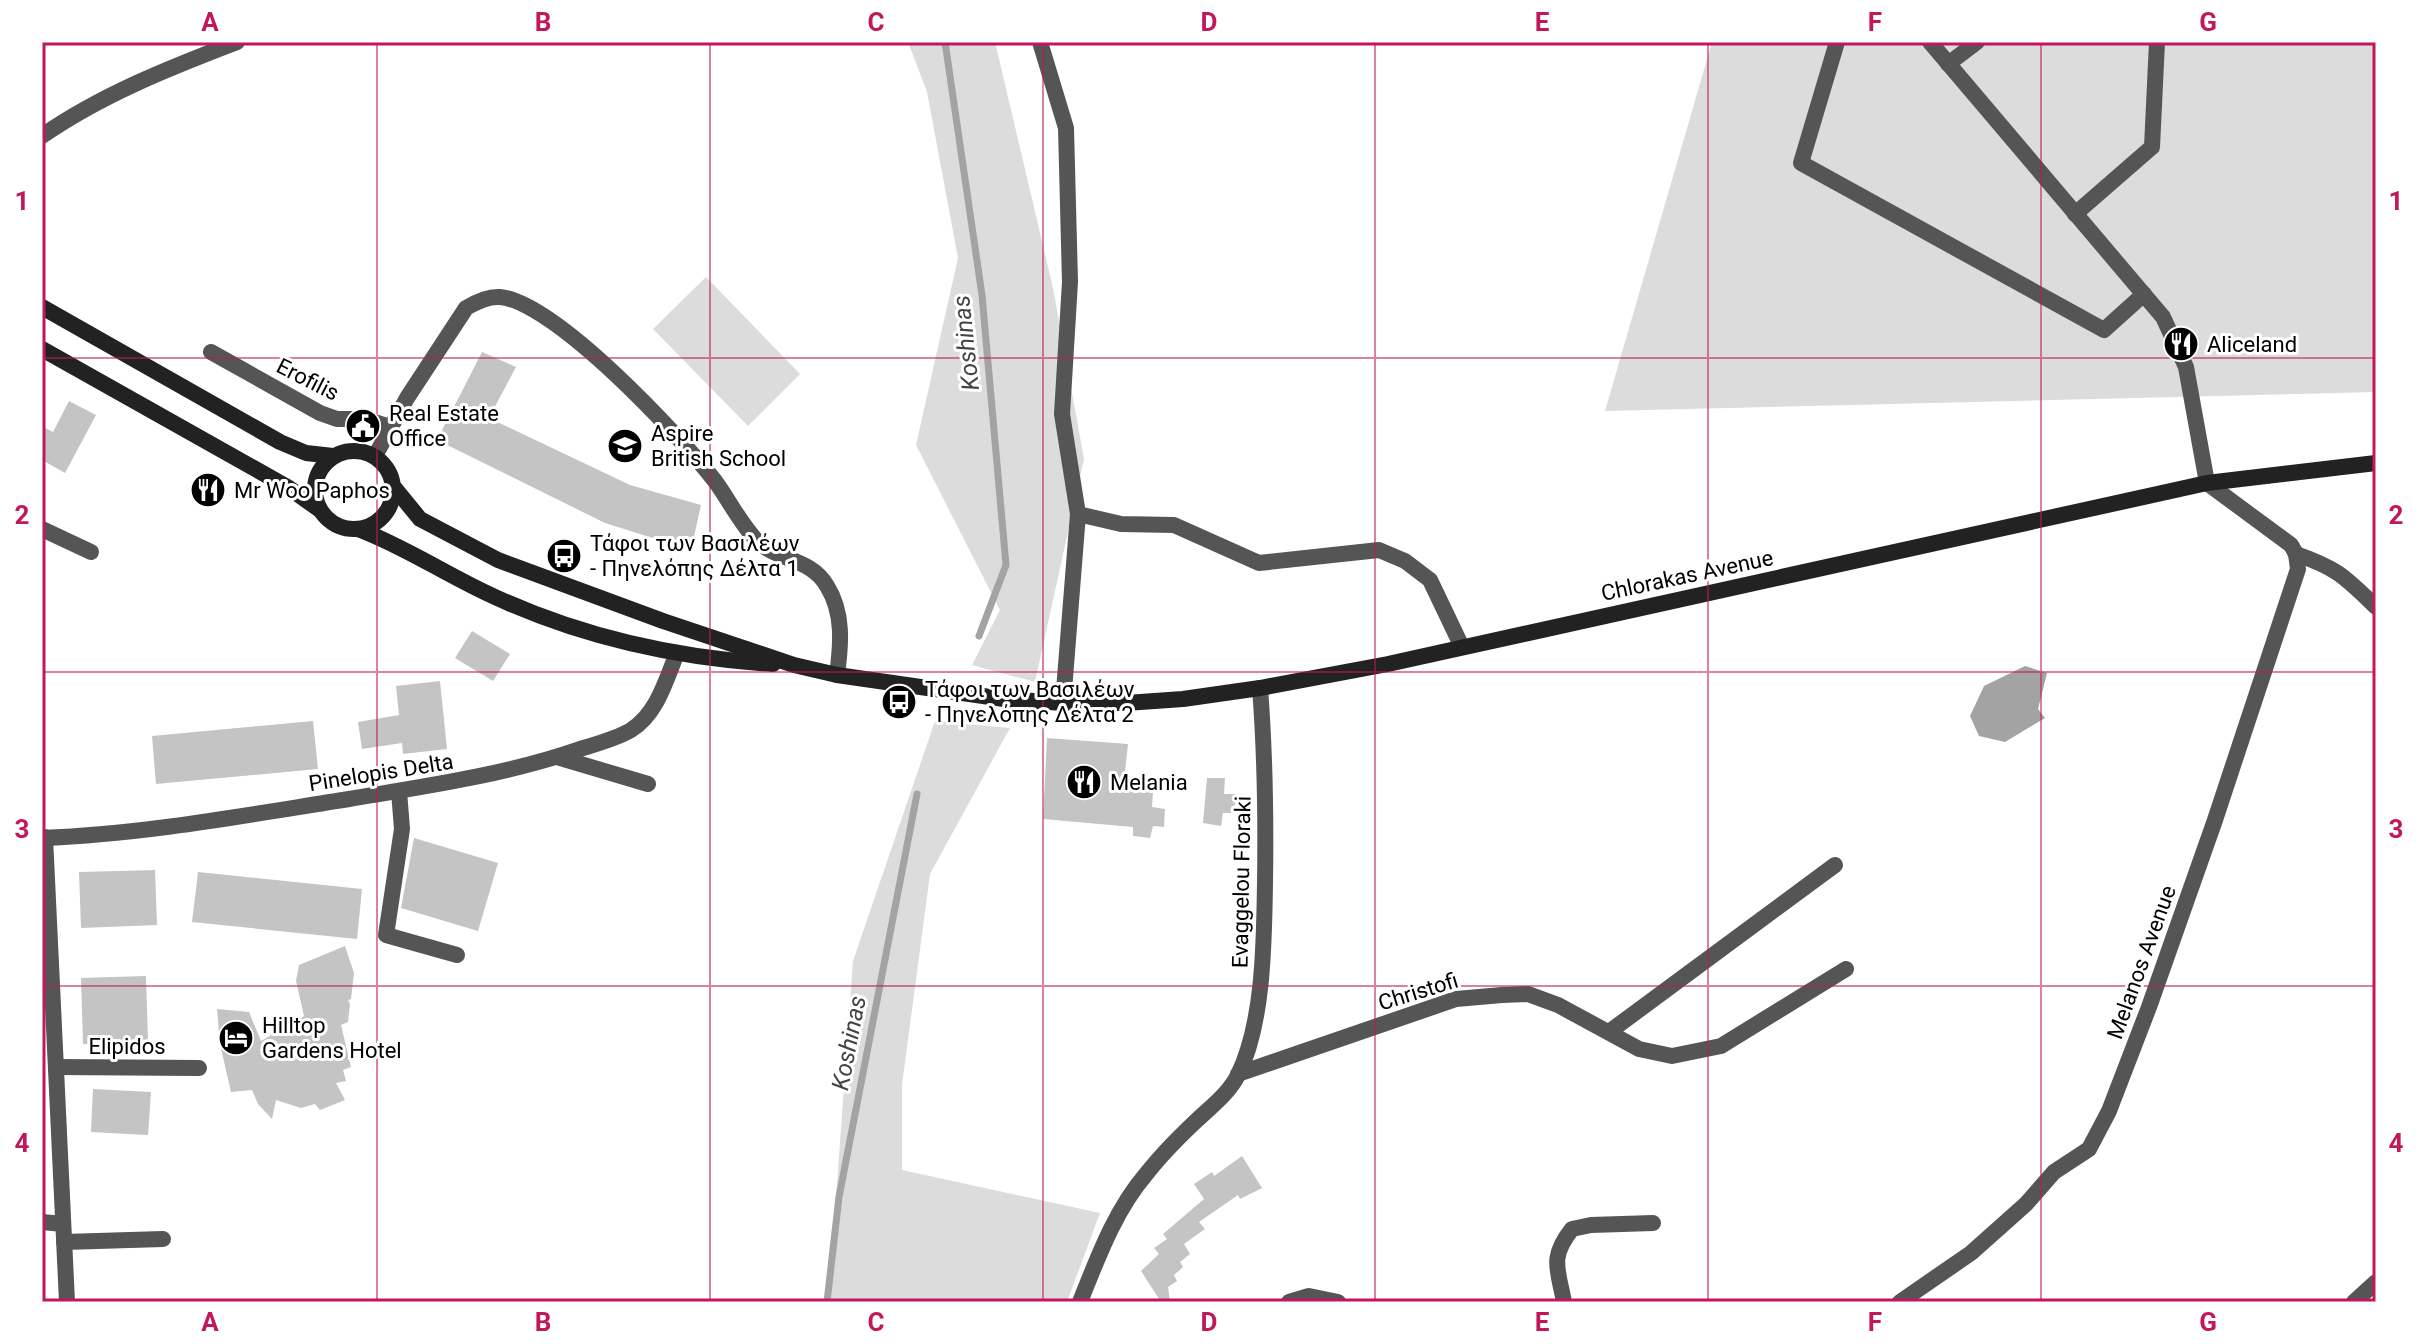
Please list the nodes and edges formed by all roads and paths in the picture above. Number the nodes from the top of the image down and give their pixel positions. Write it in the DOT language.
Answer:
graph roads {
  1 [pos="237,42"];
  2 [pos="1040,42"];
  3 [pos="1837,42"];
  4 [pos="1930,42"];
  5 [pos="1977,42"];
  6 [pos="2157,42"];
  7 [pos="1948,64"];
  8 [pos="42,136"];
  9 [pos="2075,214"];
  10 [pos="2144,294"];
  11 [pos="42,307"];
  12 [pos="42,349"];
  13 [pos="211,352"];
  14 [pos="390,427"];
  15 [pos="333,456"];
  16 [pos="375,456"];
  17 [pos="2376,463"];
  18 [pos="2207,483"];
  19 [pos="393,486"];
  20 [pos="320,510"];
  21 [pos="1078,514"];
  22 [pos="42,529"];
  23 [pos="358,529"];
  24 [pos="91,552"];
  25 [pos="2296,554"];
  26 [pos="2376,607"];
  27 [pos="1462,647"];
  28 [pos="677,653"];
  29 [pos="794,665"];
  30 [pos="837,675"];
  31 [pos="1260,688"];
  32 [pos="1063,703"];
  33 [pos="557,757"];
  34 [pos="648,784"];
  35 [pos="399,791"];
  36 [pos="44,838"];
  37 [pos="1835,865"];
  38 [pos="457,955"];
  39 [pos="1846,969"];
  40 [pos="1609,1032"];
  41 [pos="56,1067"];
  42 [pos="199,1068"];
  43 [pos="1238,1074"];
  44 [pos="42,1222"];
  45 [pos="1653,1223"];
  46 [pos="63,1224"];
  47 [pos="163,1239"];
  48 [pos="64,1242"];
  49 [pos="2376,1282"];
  50 [pos="67,1302"];
  51 [pos="1080,1302"];
  52 [pos="1289,1302"];
  53 [pos="1338,1302"];
  54 [pos="1564,1302"];
  55 [pos="1900,1302"];
  56 [pos="2354,1302"];
  1 -- 8 [label="street"];
  2 -- 21 [label="street"];
  3 -- 10 [label="street"];
  4 -- 7 [label="street"];
  5 -- 7 [label="street"];
  6 -- 9 [label="street"];
  7 -- 9 [label="street"];
  9 -- 10 [label="street"];
  10 -- 18 [label="street"];
  11 -- 15 [label="main road"];
  12 -- 20 [label="main road"];
  13 -- 14 [label="street, Erofilis"];
  14 -- 16 [label="street"];
  14 -- 30 [label="street"];
  15 -- 16 [label="main road"];
  15 -- 20 [label="main road"];
  16 -- 19 [label="main road"];
  17 -- 18 [label="main road, Chlorakas Avenue"];
  18 -- 25 [label="street"];
  18 -- 27 [label="main road, Chlorakas Avenue"];
  19 -- 23 [label="main road"];
  19 -- 29 [label="main road"];
  20 -- 23 [label="main road"];
  21 -- 27 [label="street"];
  21 -- 32 [label="street"];
  22 -- 24 [label="street"];
  23 -- 28 [label="main road"];
  25 -- 26 [label="street"];
  25 -- 55 [label="street, Melanos Avenue"];
  27 -- 31 [label="main road, Chlorakas Avenue"];
  28 -- 29 [label="main road"];
  28 -- 33 [label="street, Pinelopis Delta"];
  29 -- 30 [label="main road, Chlorakas Avenue"];
  30 -- 32 [label="main road, Chlorakas Avenue"];
  31 -- 32 [label="main road, Chlorakas Avenue"];
  31 -- 43 [label="street, Evaggelou Floraki"];
  33 -- 34 [label="street"];
  33 -- 35 [label="street, Pinelopis Delta"];
  35 -- 36 [label="street, Pinelopis Delta"];
  35 -- 38 [label="street"];
  36 -- 41 [label="street"];
  37 -- 40 [label="street"];
  39 -- 40 [label="street, Christofi"];
  40 -- 43 [label="street, Christofi"];
  41 -- 42 [label="street, Elipidos"];
  41 -- 46 [label="street"];
  43 -- 51 [label="street"];
  44 -- 46 [label="street"];
  45 -- 54 [label="street"];
  46 -- 48 [label="street"];
  47 -- 48 [label="street"];
  48 -- 50 [label="street"];
  49 -- 56 [label="street"];
  52 -- 53 [label="street"];
}
